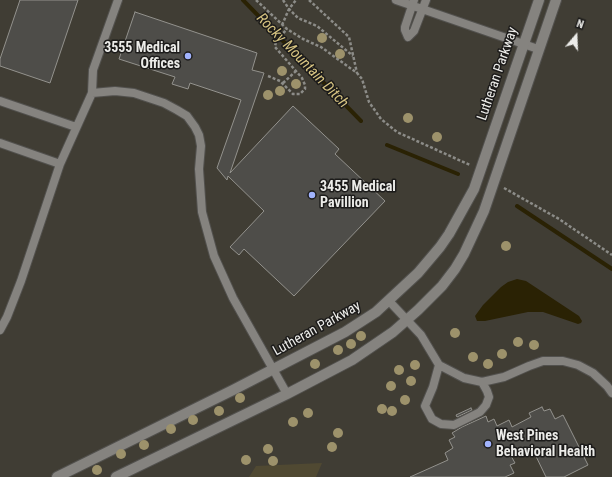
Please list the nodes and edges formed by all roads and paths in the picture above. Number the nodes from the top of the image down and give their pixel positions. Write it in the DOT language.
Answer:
graph roads {
  1 [pos="118,0"];
  2 [pos="256,0"];
  3 [pos="283,0"];
  4 [pos="296,0"];
  5 [pos="308,0"];
  6 [pos="396,0"];
  7 [pos="426,0"];
  8 [pos="539,0"];
  9 [pos="556,0"];
  10 [pos="413,3"];
  11 [pos="289,9"];
  12 [pos="423,9"];
  13 [pos="282,25"];
  14 [pos="287,29"];
  15 [pos="523,44"];
  16 [pos="538,49"];
  17 [pos="353,56"];
  18 [pos="296,71"];
  19 [pos="357,74"];
  20 [pos="268,76"];
  21 [pos="283,84"];
  22 [pos="92,93"];
  23 [pos="0,101"];
  24 [pos="76,127"];
  25 [pos="0,143"];
  26 [pos="60,164"];
  27 [pos="481,171"];
  28 [pos="494,182"];
  29 [pos="612,256"];
  30 [pos="389,301"];
  31 [pos="407,320"];
  32 [pos="0,330"];
  33 [pos="439,365"];
  34 [pos="273,369"];
  35 [pos="482,382"];
  36 [pos="612,393"];
  37 [pos="287,394"];
  38 [pos="57,477"];
  39 [pos="116,477"];
  1 -- 22 [label="lane"];
  2 -- 13 [label="path"];
  3 -- 11 [label="path"];
  4 -- 11 [label="path"];
  5 -- 17 [label="path"];
  6 -- 10 [label="lane"];
  7 -- 12 [label="lane"];
  8 -- 15 [label="street, Lutheran Parkway"];
  9 -- 16 [label="street"];
  10 -- 12 [label="lane"];
  10 -- 12 [label="lane"];
  11 -- 13 [label="path"];
  11 -- 17 [label="path"];
  12 -- 15 [label="lane"];
  13 -- 14 [label="path"];
  14 -- 18 [label="path"];
  14 -- 19 [label="path"];
  15 -- 16 [label="lane"];
  15 -- 27 [label="street, Lutheran Parkway"];
  16 -- 28 [label="street"];
  17 -- 19 [label="path"];
  18 -- 21 [label="path"];
  18 -- 21 [label="path"];
  19 -- 27 [label="path"];
  20 -- 21 [label="path"];
  22 -- 24 [label="lane"];
  22 -- 34 [label="lane"];
  23 -- 24 [label="lane"];
  24 -- 26 [label="lane"];
  25 -- 26 [label="lane"];
  26 -- 32 [label="lane"];
  27 -- 30 [label="street, Lutheran Parkway"];
  28 -- 29 [label="path"];
  28 -- 31 [label="street"];
  30 -- 31 [label="lane"];
  30 -- 34 [label="street, Lutheran Parkway"];
  31 -- 33 [label="lane"];
  31 -- 37 [label="street"];
  33 -- 35 [label="lane"];
  33 -- 35 [label="lane"];
  34 -- 37 [label="lane"];
  34 -- 38 [label="street, Lutheran Parkway"];
  35 -- 36 [label="lane"];
  37 -- 39 [label="street"];
}
